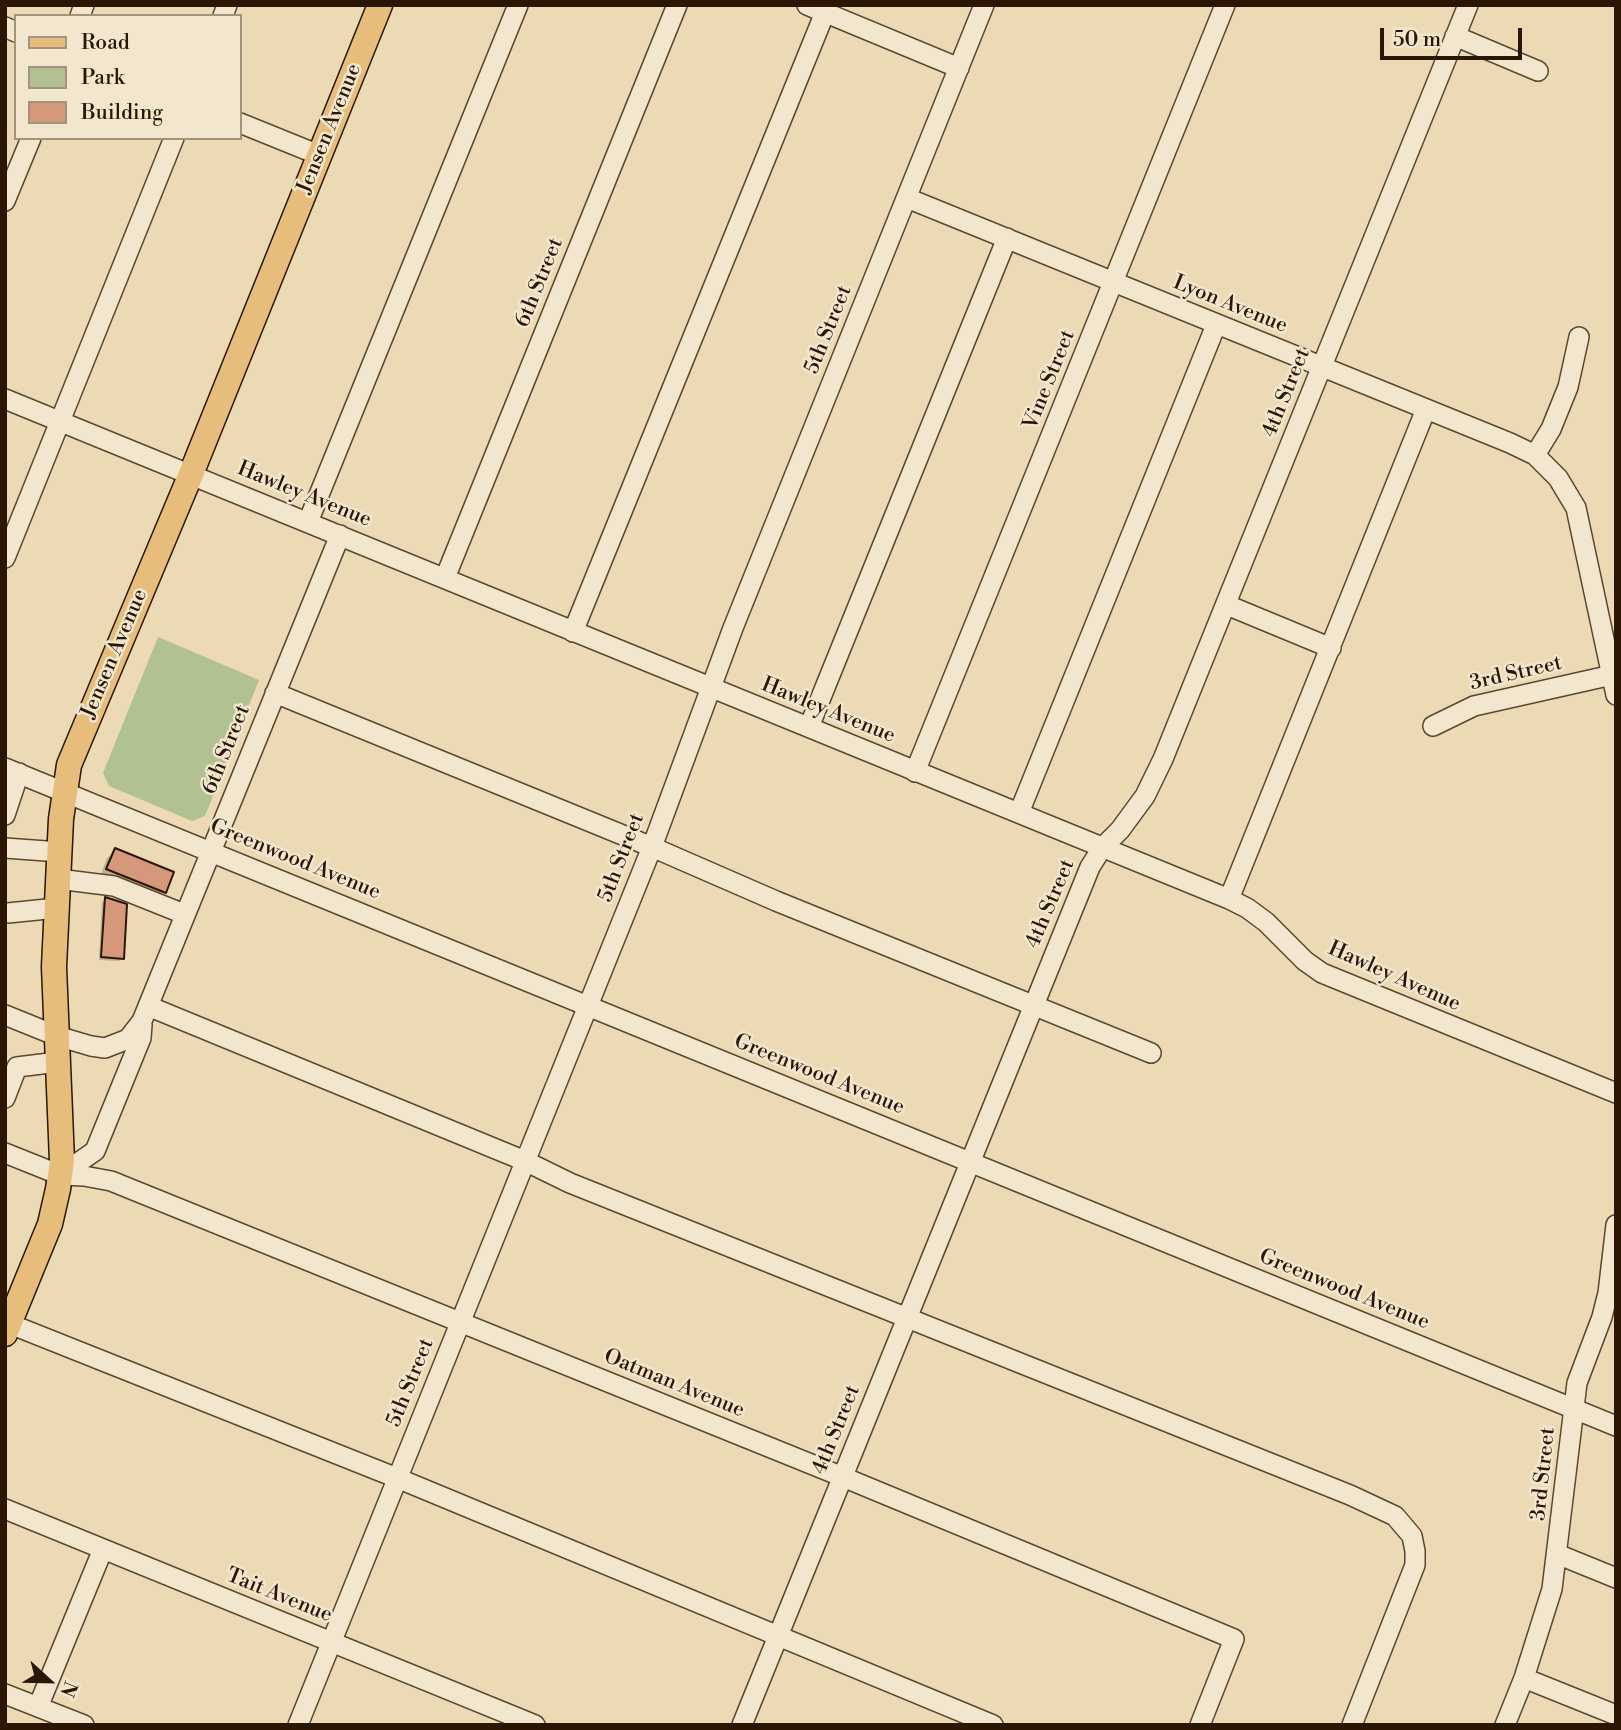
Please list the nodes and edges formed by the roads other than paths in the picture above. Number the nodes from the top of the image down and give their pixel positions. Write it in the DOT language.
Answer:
graph roads {
  1 [pos="380,5"];
  2 [pos="518,5"];
  3 [pos="677,5"];
  4 [pos="984,5"];
  5 [pos="1225,5"];
  6 [pos="1468,5"];
  7 [pos="820,8"];
  8 [pos="1455,36"];
  9 [pos="959,68"];
  10 [pos="1538,71"];
  11 [pos="242,124"];
  12 [pos="30,140"];
  13 [pos="173,140"];
  14 [pos="319,155"];
  15 [pos="907,198"];
  16 [pos="5,201"];
  17 [pos="1007,238"];
  18 [pos="1114,282"];
  19 [pos="1216,325"];
  20 [pos="1579,337"];
  21 [pos="1322,367"];
  22 [pos="5,399"];
  23 [pos="1426,409"];
  24 [pos="59,420"];
  25 [pos="1535,455"];
  26 [pos="191,474"];
  27 [pos="308,522"];
  28 [pos="340,535"];
  29 [pos="5,558"];
  30 [pos="445,578"];
  31 [pos="1227,605"];
  32 [pos="573,632"];
  33 [pos="1331,648"];
  34 [pos="1614,685"];
  35 [pos="711,688"];
  36 [pos="275,693"];
  37 [pos="1433,726"];
  38 [pos="809,727"];
  39 [pos="12,770"];
  40 [pos="915,772"];
  41 [pos="64,791"];
  42 [pos="1019,813"];
  43 [pos="5,815"];
  44 [pos="652,847"];
  45 [pos="5,848"];
  46 [pos="1102,848"];
  47 [pos="211,850"];
  48 [pos="60,852"];
  49 [pos="58,879"];
  50 [pos="1229,899"];
  51 [pos="57,908"];
  52 [pos="6,910"];
  53 [pos="184,914"];
  54 [pos="1034,1005"];
  55 [pos="588,1006"];
  56 [pos="145,1013"];
  57 [pos="5,1016"];
  58 [pos="57,1037"];
  59 [pos="1151,1053"];
  60 [pos="58,1062"];
  61 [pos="1616,1093"];
  62 [pos="5,1098"];
  63 [pos="5,1153"];
  64 [pos="970,1160"];
  65 [pos="525,1161"];
  66 [pos="60,1175"];
  67 [pos="1616,1225"];
  68 [pos="906,1317"];
  69 [pos="461,1322"];
  70 [pos="7,1330"];
  71 [pos="1574,1409"];
  72 [pos="1616,1426"];
  73 [pos="843,1477"];
  74 [pos="397,1478"];
  75 [pos="5,1508"];
  76 [pos="103,1549"];
  77 [pos="1557,1554"];
  78 [pos="1616,1578"];
  79 [pos="778,1636"];
  80 [pos="331,1642"];
  81 [pos="1524,1678"];
  82 [pos="5,1694"];
  83 [pos="38,1707"];
  84 [pos="1616,1715"];
  85 [pos="83,1725"];
  86 [pos="298,1725"];
  87 [pos="535,1725"];
  88 [pos="742,1725"];
  89 [pos="993,1725"];
  90 [pos="1200,1725"];
  91 [pos="1352,1725"];
  92 [pos="1505,1725"];
  1 -- 14 [label="main road, Jensen Avenue"];
  2 -- 27 [label="street"];
  3 -- 30 [label="street, 6th Street"];
  4 -- 9 [label="street, 5th Street"];
  5 -- 18 [label="street, Vine Street"];
  6 -- 8 [label="street, 4th Street"];
  7 -- 9 [label="street"];
  7 -- 32 [label="street"];
  8 -- 10 [label="street"];
  8 -- 21 [label="street, 4th Street"];
  9 -- 15 [label="street, 5th Street"];
  11 -- 14 [label="street"];
  12 -- 16 [label="street"];
  13 -- 24 [label="street"];
  14 -- 26 [label="main road, Jensen Avenue"];
  15 -- 17 [label="street, Lyon Avenue"];
  15 -- 35 [label="street, 5th Street"];
  17 -- 18 [label="street, Lyon Avenue"];
  17 -- 38 [label="street"];
  18 -- 19 [label="street, Lyon Avenue"];
  18 -- 40 [label="street, Vine Street"];
  19 -- 21 [label="street, Lyon Avenue"];
  19 -- 42 [label="street"];
  20 -- 25 [label="street"];
  21 -- 23 [label="street, Lyon Avenue"];
  21 -- 31 [label="street, 4th Street"];
  22 -- 24 [label="street, Hawley Avenue"];
  23 -- 25 [label="street, Lyon Avenue"];
  23 -- 33 [label="street"];
  24 -- 26 [label="street, Hawley Avenue"];
  24 -- 29 [label="street"];
  25 -- 34 [label="street, 3rd Street"];
  26 -- 27 [label="street, Hawley Avenue"];
  26 -- 41 [label="main road, Jensen Avenue"];
  27 -- 28 [label="street, Hawley Avenue"];
  28 -- 30 [label="street, Hawley Avenue"];
  28 -- 36 [label="street, 6th Street"];
  30 -- 32 [label="street, Hawley Avenue"];
  31 -- 33 [label="street"];
  31 -- 46 [label="street, 4th Street"];
  32 -- 35 [label="street, Hawley Avenue"];
  33 -- 50 [label="street"];
  34 -- 37 [label="street, 3rd Street"];
  35 -- 38 [label="street, Hawley Avenue"];
  35 -- 44 [label="street, 5th Street"];
  36 -- 44 [label="street"];
  36 -- 47 [label="street, 6th Street"];
  38 -- 40 [label="street, Hawley Avenue"];
  39 -- 41 [label="street, Greenwood Avenue"];
  39 -- 43 [label="street"];
  40 -- 42 [label="street, Hawley Avenue"];
  41 -- 47 [label="street, Greenwood Avenue"];
  41 -- 48 [label="main road, Jensen Avenue"];
  42 -- 46 [label="street, Hawley Avenue"];
  44 -- 54 [label="street"];
  44 -- 55 [label="street, 5th Street"];
  45 -- 48 [label="street"];
  46 -- 50 [label="street, Hawley Avenue"];
  46 -- 54 [label="street, 4th Street"];
  47 -- 53 [label="street, 6th Street"];
  47 -- 55 [label="street, Greenwood Avenue"];
  48 -- 49 [label="main road, Jensen Avenue"];
  49 -- 51 [label="main road, Jensen Avenue"];
  49 -- 53 [label="street"];
  50 -- 61 [label="street, Hawley Avenue"];
  51 -- 52 [label="street"];
  51 -- 58 [label="main road, Jensen Avenue"];
  53 -- 56 [label="street, 6th Street"];
  54 -- 59 [label="street"];
  54 -- 64 [label="street, 4th Street"];
  55 -- 64 [label="street, Greenwood Avenue"];
  55 -- 65 [label="street, 5th Street"];
  56 -- 58 [label="street, 6th Street"];
  56 -- 65 [label="street"];
  56 -- 66 [label="street, 6th Street"];
  57 -- 58 [label="street, 6th Street"];
  58 -- 60 [label="main road, Jensen Avenue"];
  60 -- 62 [label="street"];
  60 -- 66 [label="main road, Jensen Avenue"];
  63 -- 66 [label="street, Oatman Avenue"];
  64 -- 68 [label="street, 4th Street"];
  64 -- 71 [label="street, Greenwood Avenue"];
  65 -- 68 [label="street"];
  65 -- 69 [label="street, 5th Street"];
  66 -- 69 [label="street, Oatman Avenue"];
  66 -- 70 [label="main road, Jensen Avenue"];
  67 -- 71 [label="street, 3rd Street"];
  68 -- 73 [label="street, 4th Street"];
  68 -- 91 [label="street"];
  69 -- 73 [label="street, Oatman Avenue"];
  69 -- 74 [label="street, 5th Street"];
  70 -- 74 [label="street"];
  71 -- 72 [label="street, Greenwood Avenue"];
  71 -- 77 [label="street, 3rd Street"];
  73 -- 79 [label="street, 4th Street"];
  73 -- 90 [label="street, Oatman Avenue"];
  74 -- 79 [label="street"];
  74 -- 80 [label="street, 5th Street"];
  75 -- 76 [label="street, Tait Avenue"];
  76 -- 80 [label="street, Tait Avenue"];
  76 -- 83 [label="street"];
  77 -- 78 [label="street"];
  77 -- 81 [label="street, 3rd Street"];
  79 -- 88 [label="street, 4th Street"];
  79 -- 89 [label="street"];
  80 -- 86 [label="street, 5th Street"];
  80 -- 87 [label="street, Tait Avenue"];
  81 -- 84 [label="street"];
  81 -- 92 [label="street, 3rd Street"];
  82 -- 83 [label="street"];
  83 -- 85 [label="street"];
}
